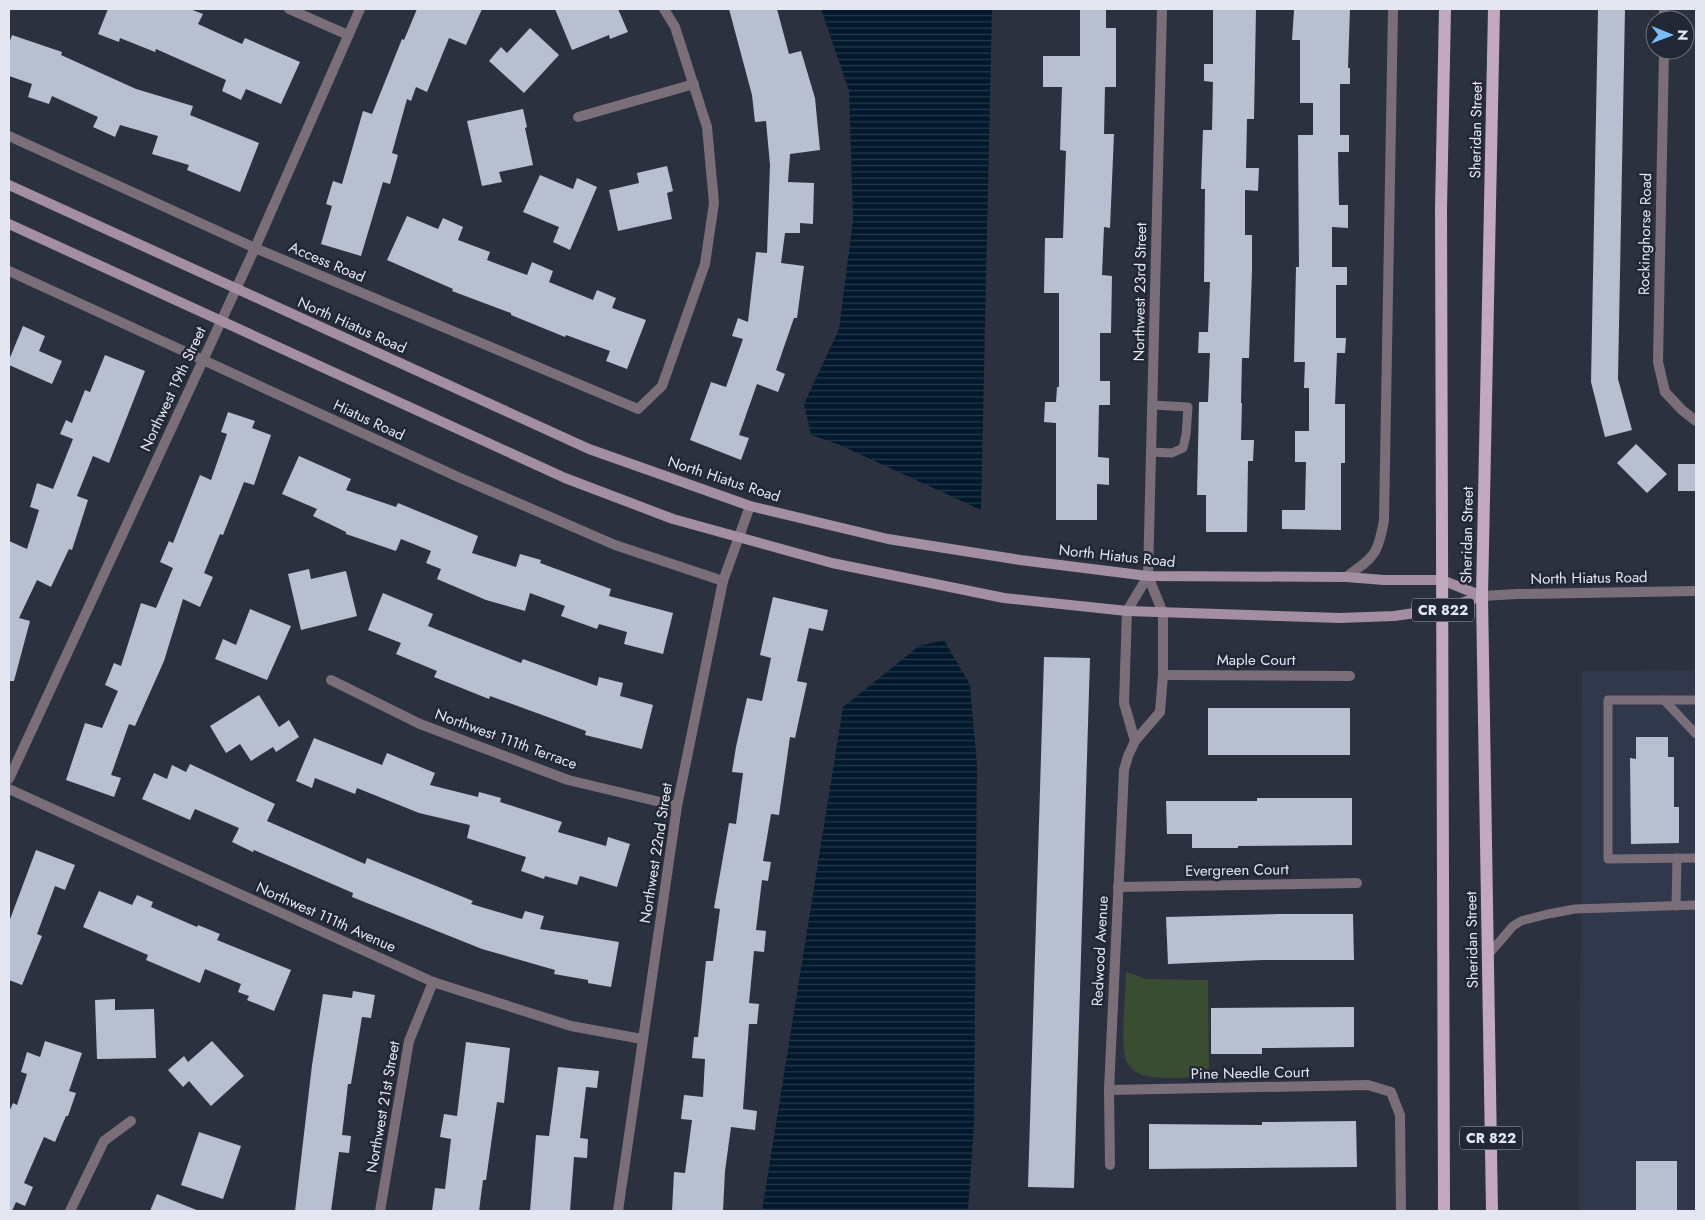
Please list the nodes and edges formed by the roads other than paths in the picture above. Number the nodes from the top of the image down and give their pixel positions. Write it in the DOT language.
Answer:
graph roads {
  1 [pos="289,9"];
  2 [pos="360,9"];
  3 [pos="664,9"];
  4 [pos="1162,9"];
  5 [pos="1393,9"];
  6 [pos="1445,9"];
  7 [pos="1494,9"];
  8 [pos="348,35"];
  9 [pos="1664,60"];
  10 [pos="694,84"];
  11 [pos="578,117"];
  12 [pos="9,136"];
  13 [pos="9,185"];
  14 [pos="9,224"];
  15 [pos="255,248"];
  16 [pos="9,271"];
  17 [pos="236,288"];
  18 [pos="222,321"];
  19 [pos="203,360"];
  20 [pos="1152,406"];
  21 [pos="1696,421"];
  22 [pos="1151,452"];
  23 [pos="750,506"];
  24 [pos="739,538"];
  25 [pos="1148,576"];
  26 [pos="1346,576"];
  27 [pos="1442,580"];
  28 [pos="723,581"];
  29 [pos="1696,591"];
  30 [pos="1482,596"];
  31 [pos="1443,608"];
  32 [pos="1127,611"];
  33 [pos="1163,612"];
  34 [pos="1163,675"];
  35 [pos="1350,676"];
  36 [pos="331,680"];
  37 [pos="1664,700"];
  38 [pos="1696,700"];
  39 [pos="1696,734"];
  40 [pos="1135,742"];
  41 [pos="9,779"];
  42 [pos="9,789"];
  43 [pos="677,806"];
  44 [pos="1677,858"];
  45 [pos="1696,858"];
  46 [pos="1357,883"];
  47 [pos="1118,887"];
  48 [pos="1696,905"];
  49 [pos="1676,906"];
  50 [pos="1488,955"];
  51 [pos="433,982"];
  52 [pos="642,1039"];
  53 [pos="1108,1090"];
  54 [pos="131,1121"];
  55 [pos="1110,1165"];
  56 [pos="70,1211"];
  57 [pos="380,1211"];
  58 [pos="618,1211"];
  59 [pos="1401,1211"];
  60 [pos="1444,1211"];
  61 [pos="1492,1211"];
  1 -- 8 [label="street"];
  2 -- 8 [label="street, Northwest 19th Street"];
  3 -- 10 [label="street"];
  4 -- 20 [label="street, Northwest 23rd Street"];
  5 -- 26 [label="street"];
  6 -- 27 [label="main road, Sheridan Street / CR 822"];
  7 -- 30 [label="main road, Sheridan Street / CR 822"];
  8 -- 15 [label="street, Northwest 19th Street"];
  9 -- 21 [label="street, Rockinghorse Road"];
  10 -- 11 [label="street"];
  10 -- 15 [label="street, Access Road"];
  12 -- 15 [label="street, Access Road"];
  13 -- 17 [label="main road, North Hiatus Road"];
  14 -- 18 [label="main road, North Hiatus Road"];
  15 -- 17 [label="street, Northwest 19th Street"];
  16 -- 19 [label="street, Hiatus Road"];
  17 -- 18 [label="street, Northwest 19th Street"];
  17 -- 23 [label="main road, North Hiatus Road"];
  18 -- 19 [label="street, Northwest 19th Street"];
  18 -- 24 [label="main road, North Hiatus Road"];
  19 -- 28 [label="street, Hiatus Road"];
  19 -- 41 [label="street, Northwest 19th Street"];
  20 -- 22 [label="street, Northwest 23rd Street"];
  20 -- 22 [label="lane"];
  22 -- 25 [label="street, Northwest 23rd Street"];
  23 -- 24 [label="street, Northwest 22nd Street"];
  23 -- 25 [label="main road, North Hiatus Road"];
  24 -- 28 [label="street, Northwest 22nd Street"];
  24 -- 32 [label="main road, North Hiatus Road"];
  25 -- 26 [label="main road, North Hiatus Road"];
  25 -- 32 [label="street"];
  25 -- 33 [label="street, Redwood Avenue"];
  26 -- 27 [label="main road, North Hiatus Road"];
  27 -- 30 [label="main road, North Hiatus Road"];
  27 -- 31 [label="main road, Sheridan Street / CR 822"];
  28 -- 43 [label="street, Northwest 22nd Street"];
  29 -- 30 [label="street, North Hiatus Road"];
  30 -- 31 [label="main road, North Hiatus Road"];
  30 -- 50 [label="main road, Sheridan Street / CR 822"];
  31 -- 33 [label="main road, North Hiatus Road"];
  31 -- 60 [label="main road, Sheridan Street / CR 822"];
  32 -- 33 [label="main road, North Hiatus Road"];
  32 -- 40 [label="street"];
  33 -- 34 [label="street, Redwood Avenue"];
  34 -- 35 [label="street, Maple Court"];
  34 -- 40 [label="street, Redwood Avenue"];
  36 -- 43 [label="street, Northwest 111th Terrace"];
  37 -- 38 [label="lane"];
  37 -- 39 [label="lane"];
  37 -- 44 [label="lane"];
  40 -- 47 [label="street, Redwood Avenue"];
  42 -- 51 [label="street, Northwest 111th Avenue"];
  43 -- 52 [label="street, Northwest 22nd Street"];
  44 -- 45 [label="lane"];
  44 -- 49 [label="lane"];
  46 -- 47 [label="street, Evergreen Court"];
  47 -- 53 [label="street, Redwood Avenue"];
  48 -- 49 [label="lane"];
  49 -- 50 [label="lane"];
  50 -- 61 [label="main road, Sheridan Street / CR 822"];
  51 -- 52 [label="street, Northwest 111th Avenue"];
  51 -- 57 [label="street, Northwest 21st Street"];
  52 -- 58 [label="street, Northwest 22nd Street"];
  53 -- 55 [label="street, Redwood Avenue"];
  53 -- 59 [label="street, Pine Needle Court"];
  54 -- 56 [label="street"];
}
